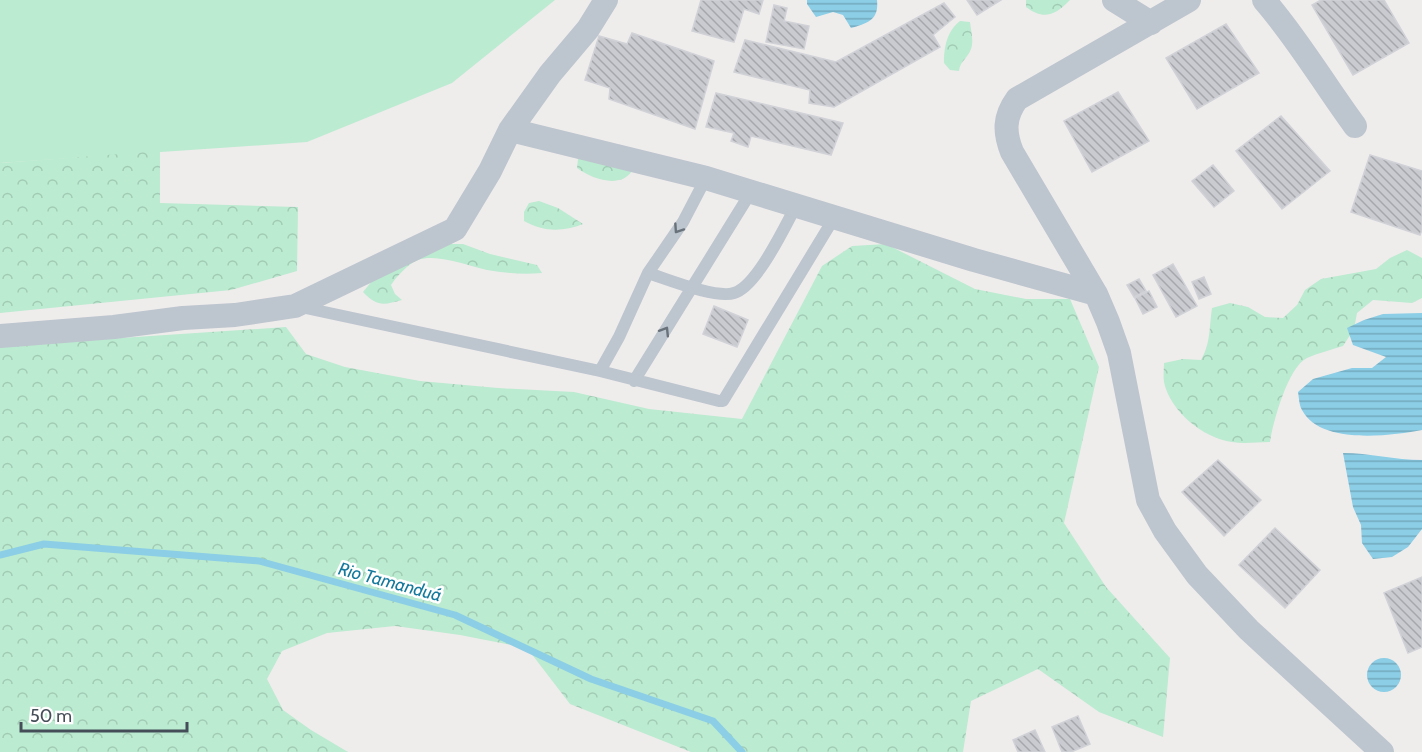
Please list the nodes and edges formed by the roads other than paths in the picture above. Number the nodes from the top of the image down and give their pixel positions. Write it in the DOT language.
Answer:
graph roads {
  1 [pos="606,0"];
  2 [pos="1114,0"];
  3 [pos="1189,0"];
  4 [pos="1264,0"];
  5 [pos="1151,23"];
  6 [pos="1355,126"];
  7 [pos="510,130"];
  8 [pos="706,178"];
  9 [pos="751,192"];
  10 [pos="796,206"];
  11 [pos="834,218"];
  12 [pos="648,273"];
  13 [pos="691,288"];
  14 [pos="1096,294"];
  15 [pos="295,306"];
  16 [pos="0,336"];
  17 [pos="600,371"];
  18 [pos="634,381"];
  19 [pos="1382,752"];
  1 -- 7 [label="street"];
  2 -- 5 [label="street"];
  3 -- 5 [label="street"];
  4 -- 6 [label="street"];
  5 -- 14 [label="street"];
  7 -- 8 [label="street"];
  7 -- 15 [label="street"];
  8 -- 9 [label="street"];
  8 -- 12 [label="lane, one-way"];
  9 -- 10 [label="street"];
  9 -- 13 [label="lane"];
  10 -- 11 [label="street"];
  10 -- 13 [label="lane"];
  11 -- 14 [label="street"];
  11 -- 18 [label="lane"];
  12 -- 13 [label="lane"];
  12 -- 17 [label="lane"];
  18 -- 13 [label="lane, one-way"];
  14 -- 19 [label="street"];
  15 -- 16 [label="street"];
  15 -- 17 [label="lane"];
  17 -- 18 [label="lane"];
}
